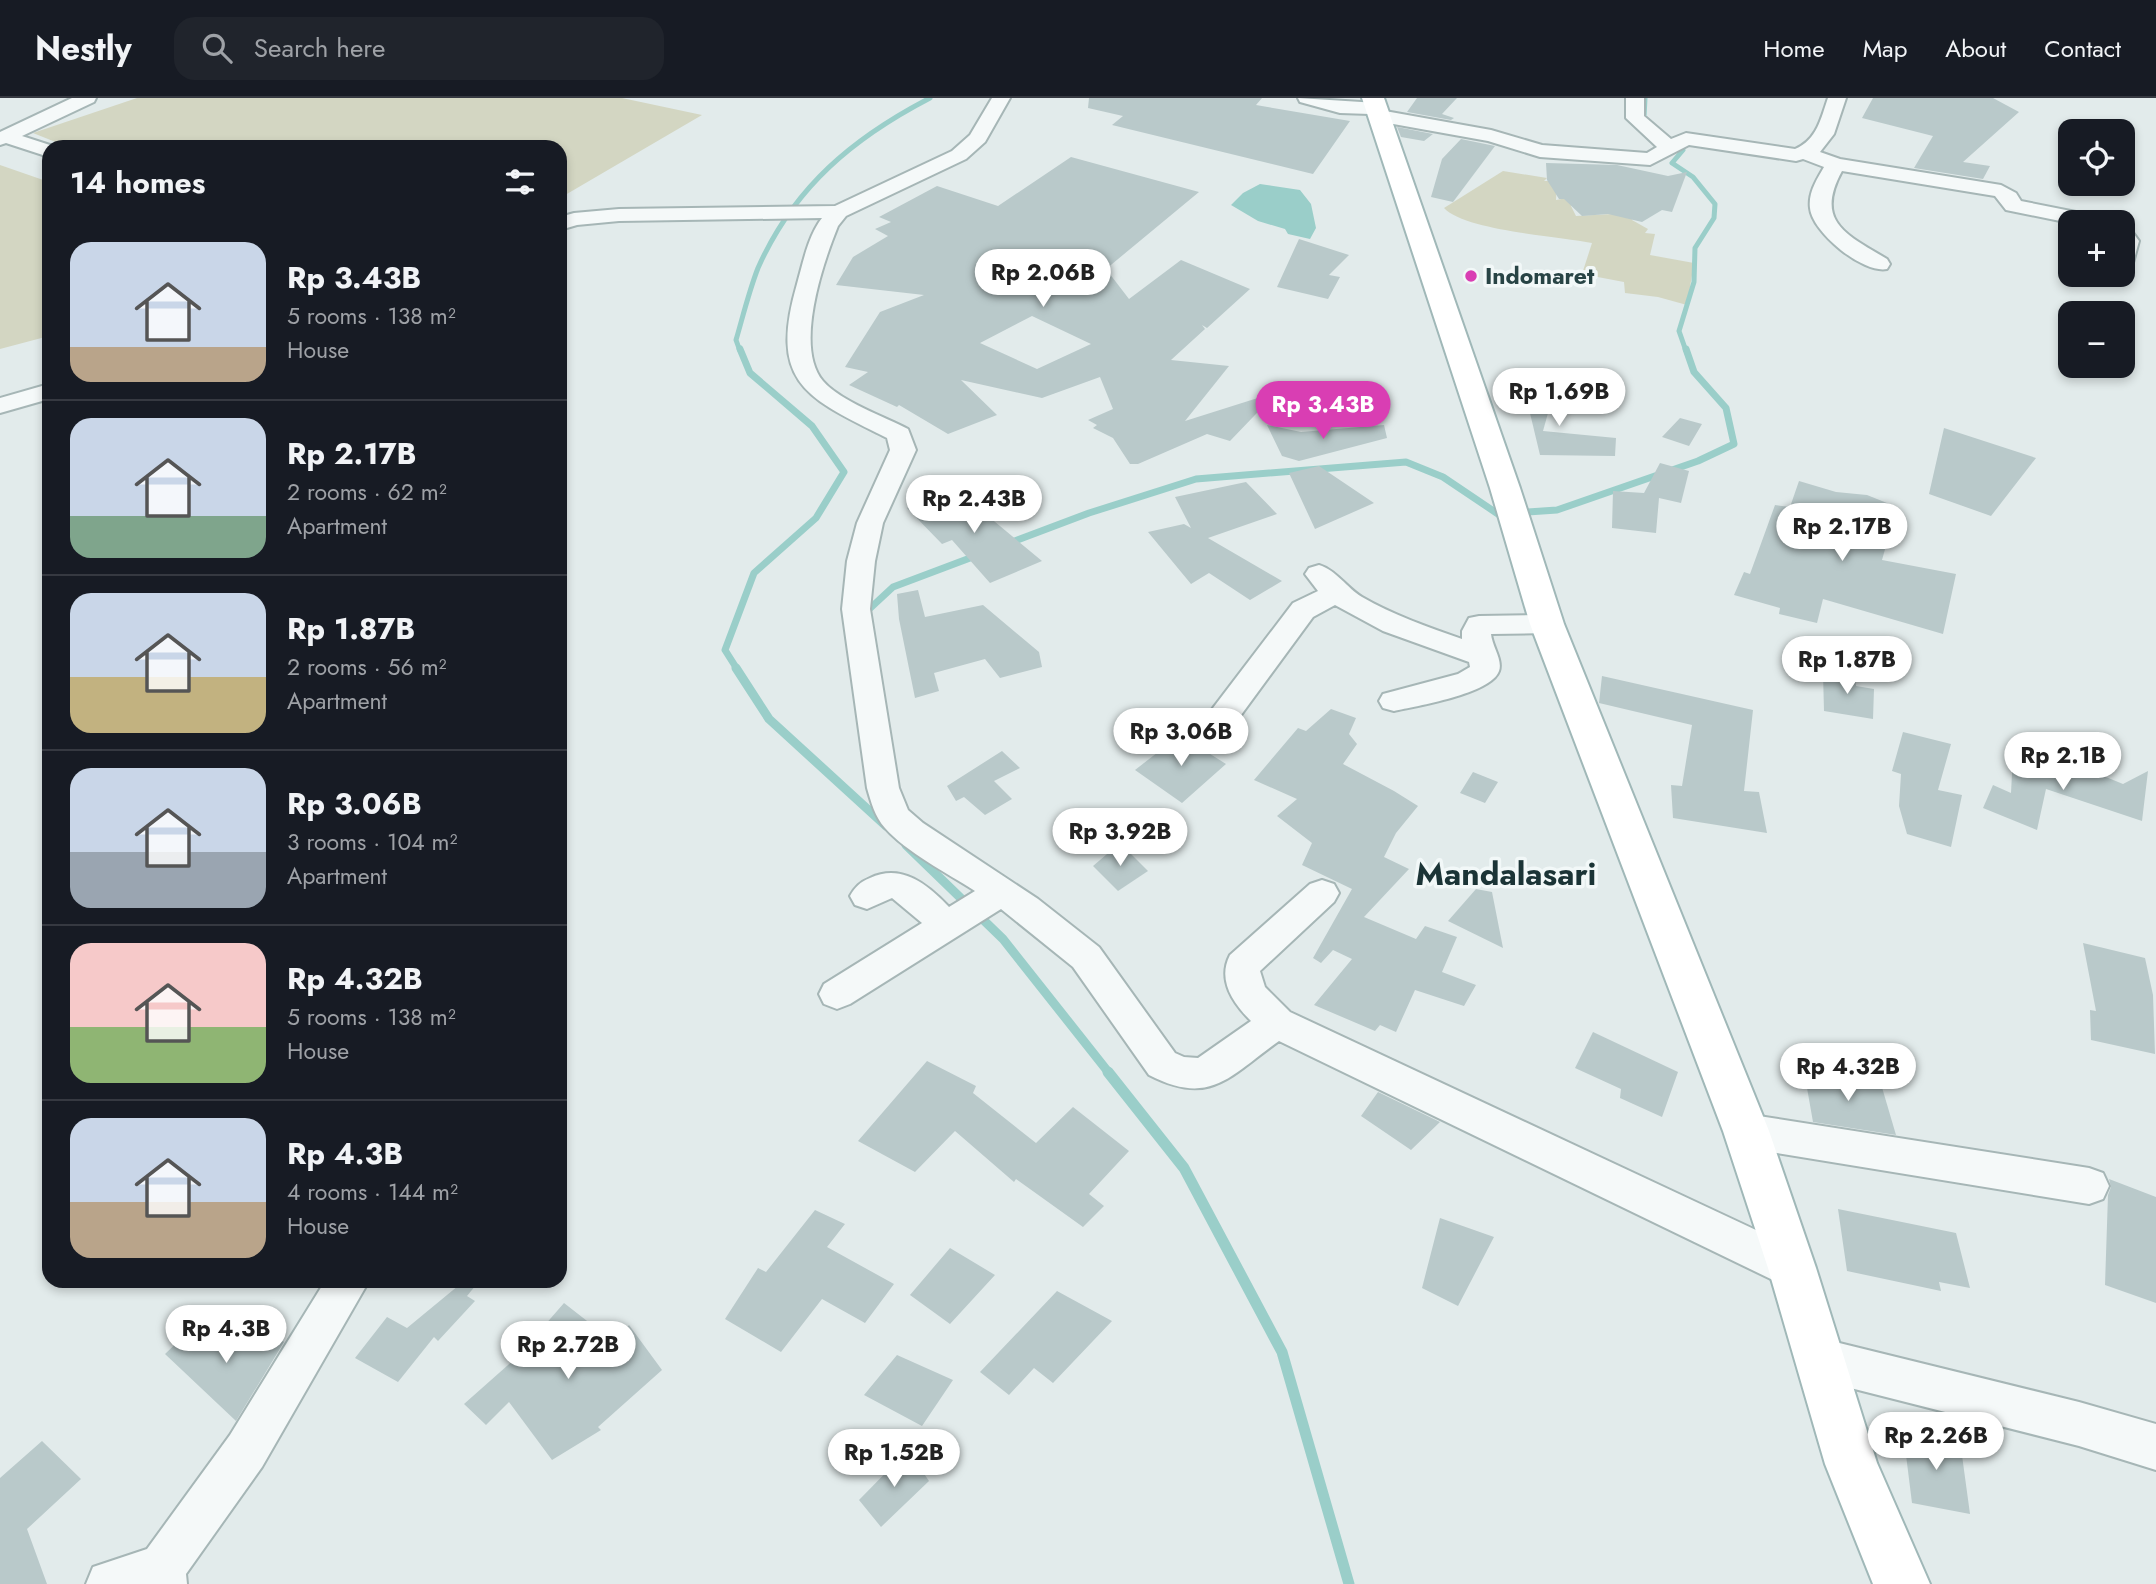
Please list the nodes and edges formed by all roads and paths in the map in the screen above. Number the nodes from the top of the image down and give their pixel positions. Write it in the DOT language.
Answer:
graph roads {
  1 [pos="86,98"];
  2 [pos="1001,98"];
  3 [pos="1307,98"];
  4 [pos="1635,98"];
  5 [pos="1837,98"];
  6 [pos="1376,108"];
  7 [pos="3,138"];
  8 [pos="1675,145"];
  9 [pos="42,149"];
  10 [pos="1805,153"];
  11 [pos="1836,164"];
  12 [pos="839,212"];
  13 [pos="2058,215"];
  14 [pos="567,222"];
  15 [pos="1879,264"];
  16 [pos="42,393"];
  17 [pos="0,406"];
  18 [pos="1547,624"];
  19 [pos="1482,656"];
  20 [pos="1394,701"];
  21 [pos="1208,737"];
  22 [pos="1322,892"];
  23 [pos="867,896"];
  24 [pos="994,896"];
  25 [pos="949,924"];
  26 [pos="837,994"];
  27 [pos="1277,1023"];
  28 [pos="1746,1131"];
  29 [pos="2089,1186"];
  30 [pos="1793,1268"];
  31 [pos="344,1288"];
  32 [pos="1819,1359"];
  33 [pos="2156,1447"];
  34 [pos="162,1576"];
  35 [pos="110,1584"];
  36 [pos="1902,1584"];
  1 -- 7 [label="street"];
  2 -- 12 [label="street"];
  3 -- 6 [label="street"];
  4 -- 8 [label="street"];
  5 -- 10 [label="street"];
  6 -- 8 [label="street"];
  6 -- 18 [label="main road"];
  7 -- 9 [label="street"];
  8 -- 10 [label="street"];
  10 -- 11 [label="street"];
  11 -- 13 [label="street"];
  11 -- 15 [label="street"];
  12 -- 14 [label="street"];
  12 -- 24 [label="street"];
  16 -- 17 [label="street"];
  18 -- 19 [label="street"];
  18 -- 28 [label="main road"];
  19 -- 20 [label="street"];
  19 -- 21 [label="street"];
  22 -- 27 [label="street"];
  23 -- 25 [label="street"];
  24 -- 25 [label="street"];
  24 -- 27 [label="street"];
  25 -- 26 [label="street"];
  27 -- 30 [label="street"];
  28 -- 29 [label="street"];
  28 -- 30 [label="main road"];
  30 -- 32 [label="main road"];
  31 -- 34 [label="street"];
  32 -- 33 [label="street"];
  32 -- 36 [label="main road"];
  34 -- 35 [label="street"];
}
